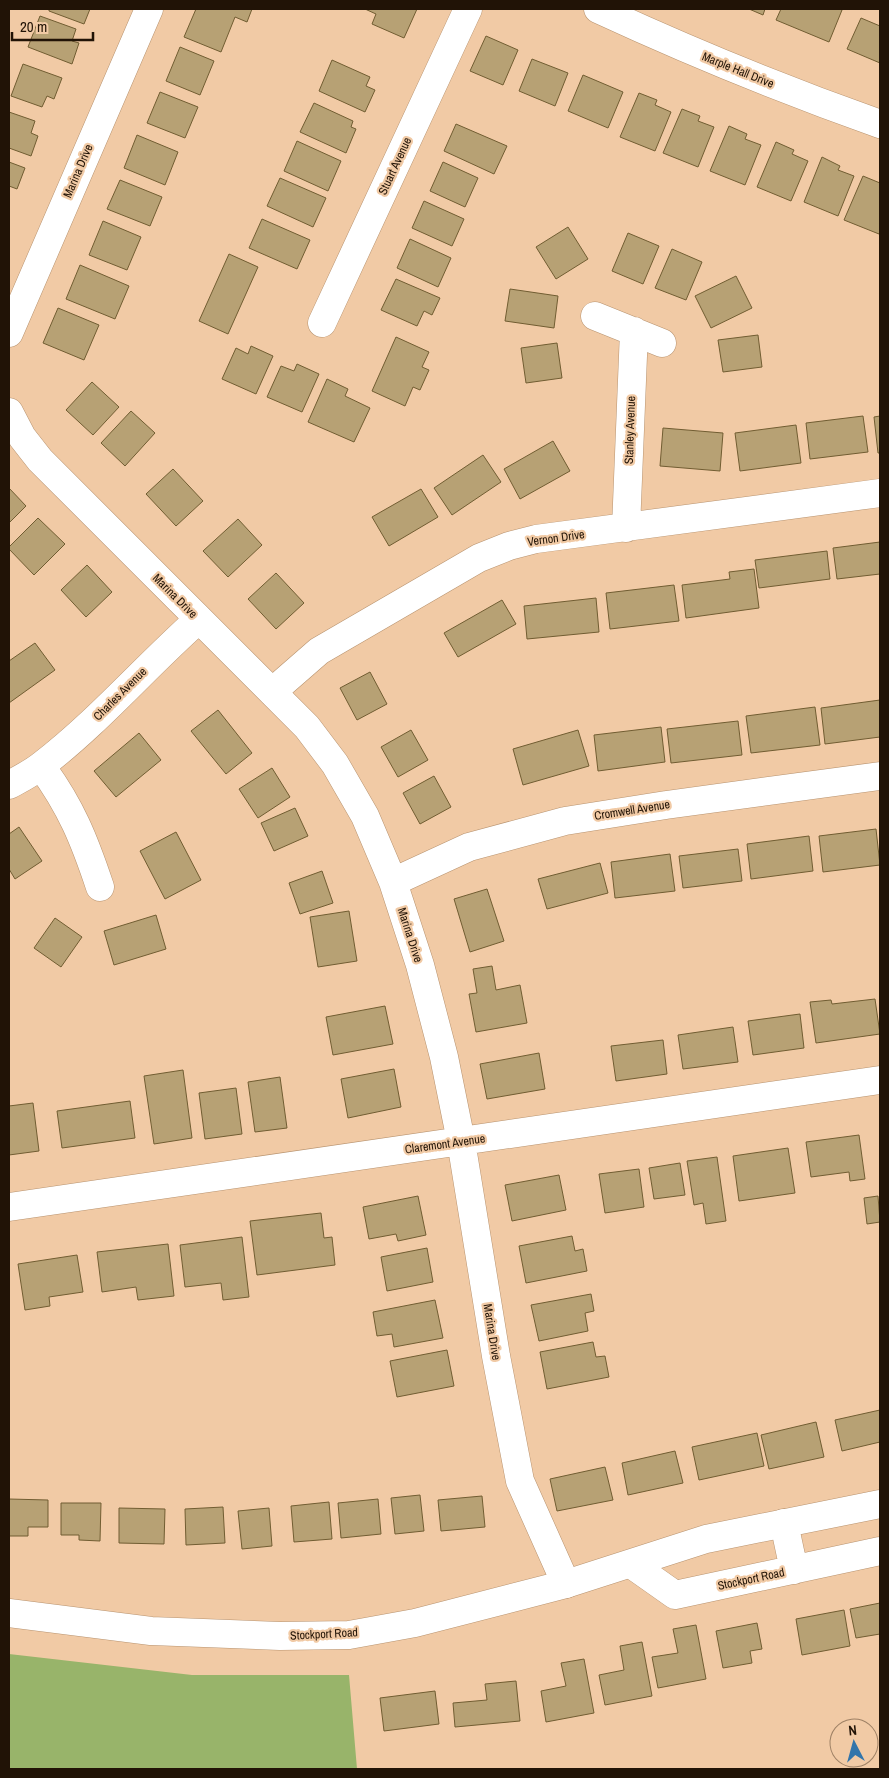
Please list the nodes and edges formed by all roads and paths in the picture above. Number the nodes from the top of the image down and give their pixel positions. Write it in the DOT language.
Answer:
graph roads {
  1 [pos="148,9"];
  2 [pos="468,9"];
  3 [pos="598,9"];
  4 [pos="880,124"];
  5 [pos="595,316"];
  6 [pos="322,323"];
  7 [pos="634,331"];
  8 [pos="9,333"];
  9 [pos="662,343"];
  10 [pos="9,412"];
  11 [pos="880,494"];
  12 [pos="626,528"];
  13 [pos="199,619"];
  14 [pos="272,692"];
  15 [pos="41,766"];
  16 [pos="880,776"];
  17 [pos="9,785"];
  18 [pos="393,882"];
  19 [pos="100,887"];
  20 [pos="880,1080"];
  21 [pos="461,1142"];
  22 [pos="9,1207"];
  23 [pos="880,1504"];
  24 [pos="784,1523"];
  25 [pos="880,1551"];
  26 [pos="631,1564"];
  27 [pos="794,1570"];
  28 [pos="566,1584"];
  29 [pos="9,1613"];
  1 -- 8 [label="street, Marina Drive"];
  2 -- 6 [label="street, Stuart Avenue"];
  3 -- 4 [label="street, Marple Hall Drive"];
  5 -- 7 [label="street"];
  7 -- 9 [label="street"];
  7 -- 12 [label="street, Stanley Avenue"];
  10 -- 13 [label="street, Marina Drive"];
  11 -- 12 [label="street, Vernon Drive"];
  12 -- 14 [label="street, Vernon Drive"];
  13 -- 14 [label="street, Marina Drive"];
  13 -- 15 [label="street, Charles Avenue"];
  14 -- 18 [label="street, Marina Drive"];
  15 -- 17 [label="street, Charles Avenue"];
  15 -- 19 [label="street"];
  16 -- 18 [label="street, Cromwell Avenue"];
  18 -- 21 [label="street, Marina Drive"];
  20 -- 21 [label="street, Claremont Avenue"];
  21 -- 22 [label="street, Claremont Avenue"];
  21 -- 28 [label="street, Marina Drive"];
  23 -- 24 [label="street, Stockport Road"];
  24 -- 26 [label="street, Stockport Road"];
  24 -- 27 [label="street"];
  25 -- 27 [label="street, Stockport Road"];
  26 -- 27 [label="street, Stockport Road"];
  26 -- 28 [label="street, Stockport Road"];
  28 -- 29 [label="street, Stockport Road"];
}
